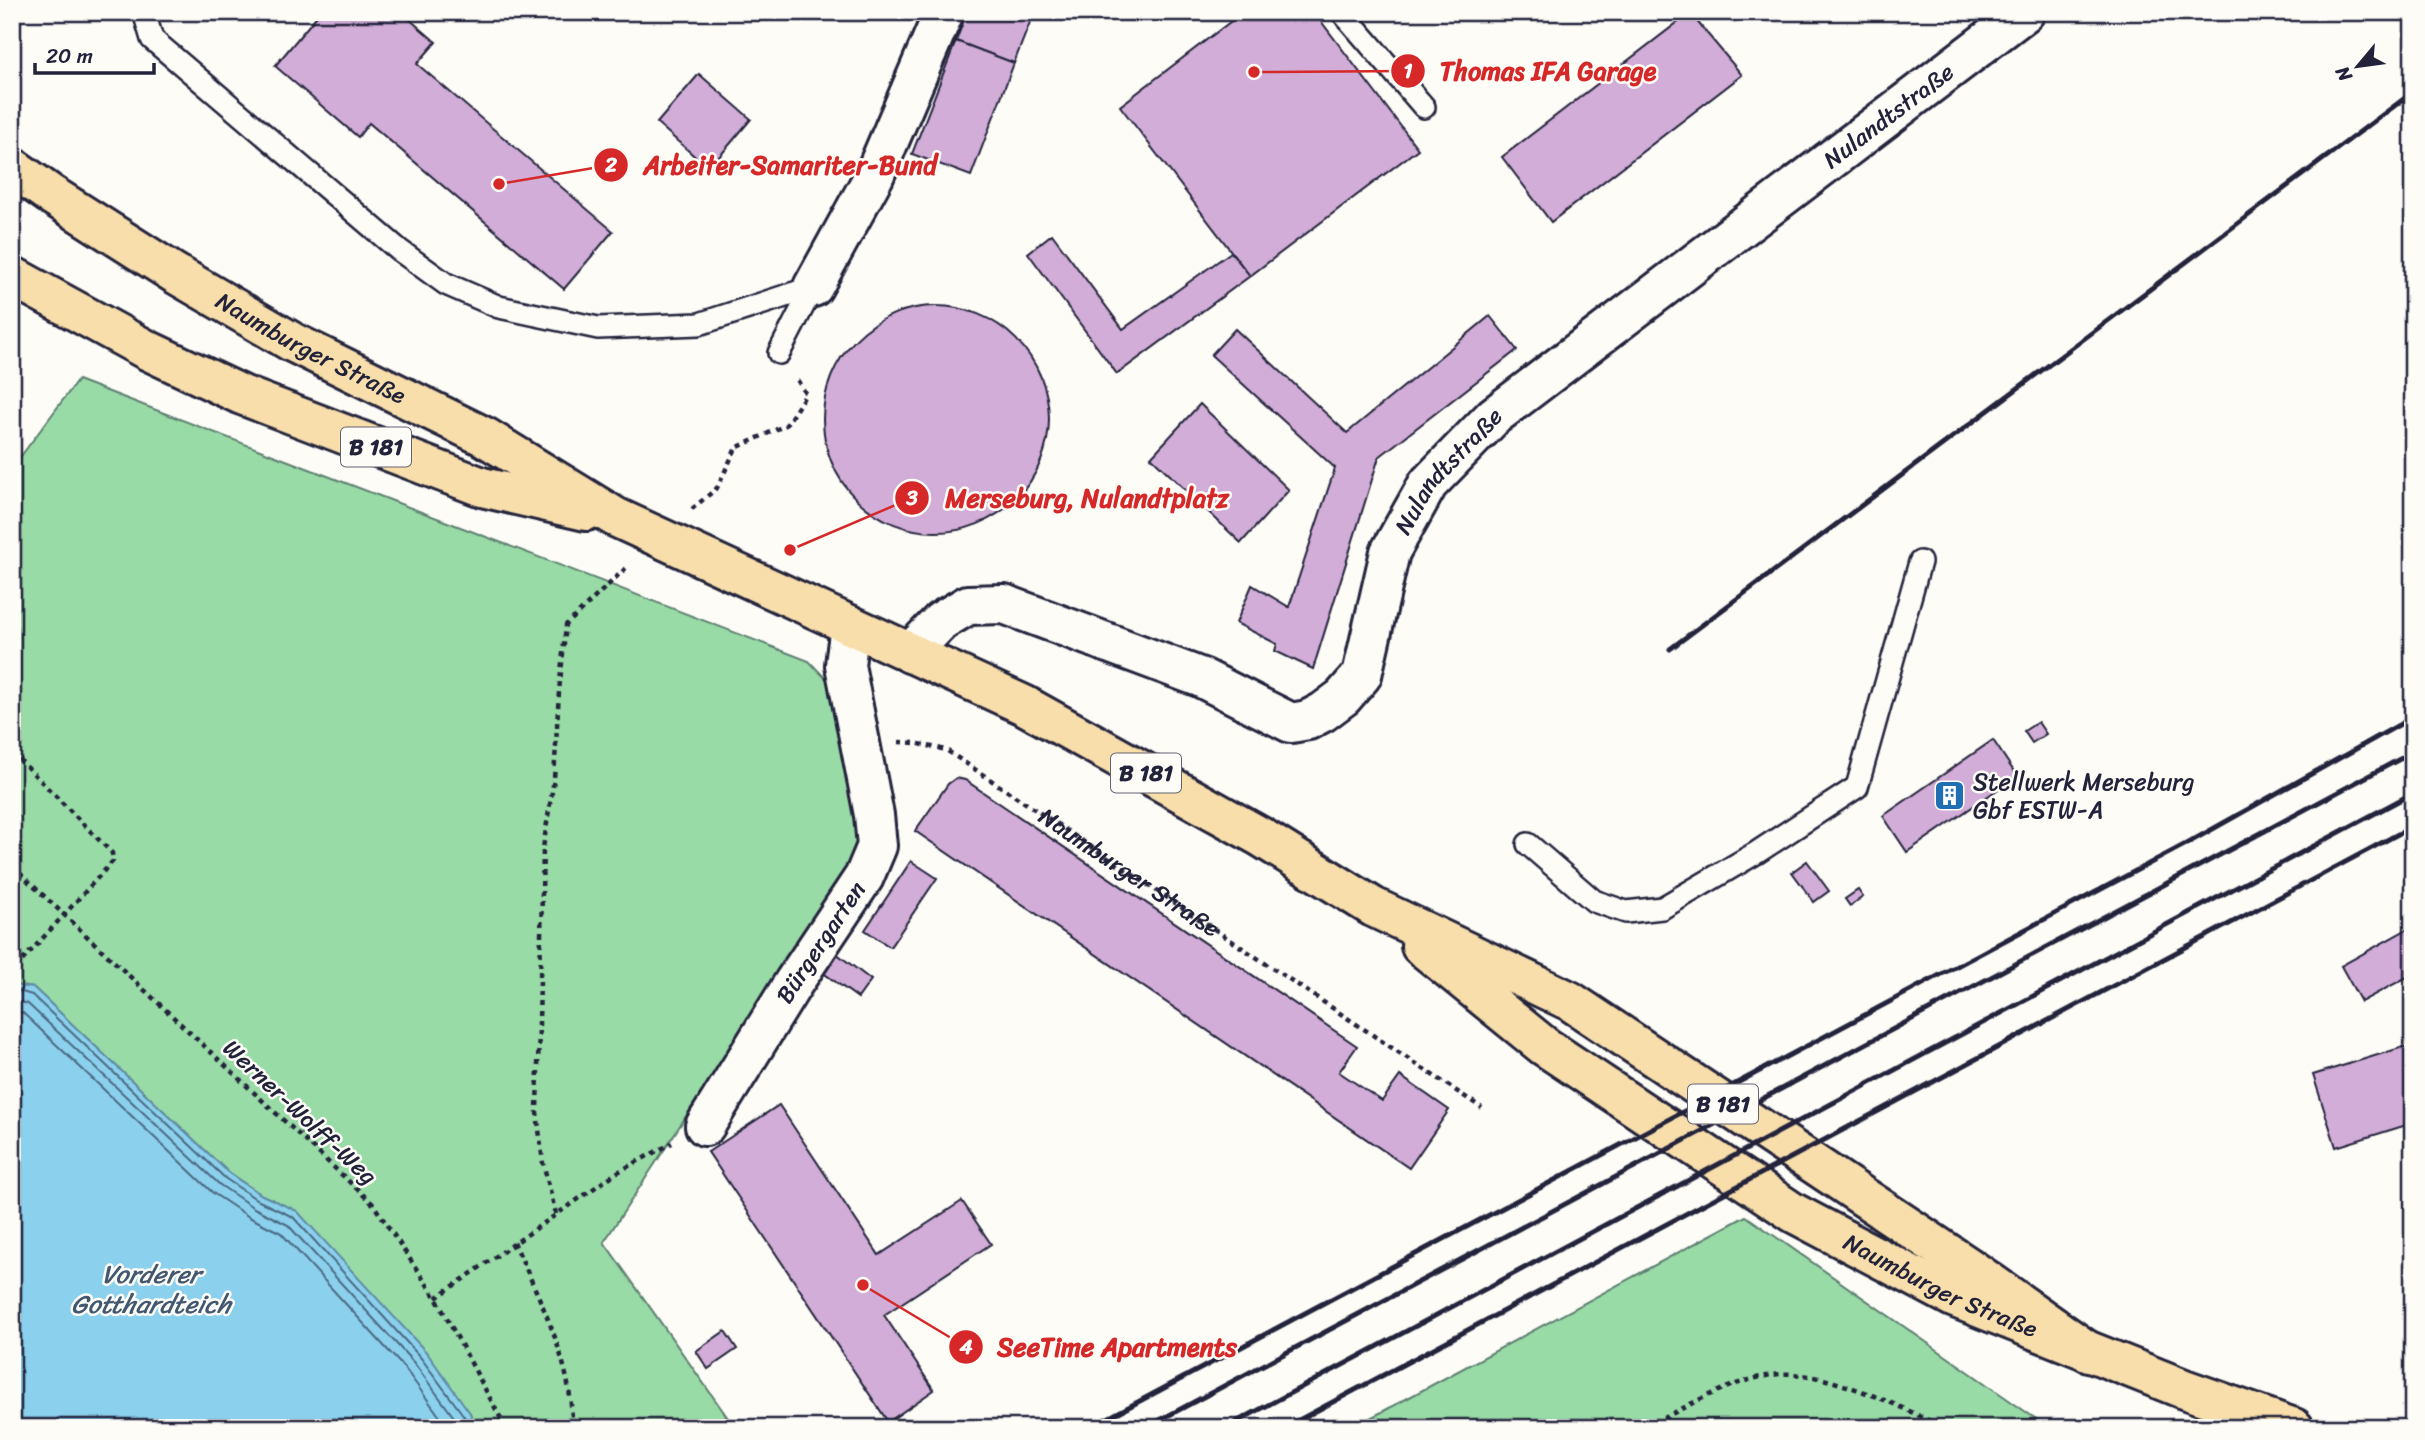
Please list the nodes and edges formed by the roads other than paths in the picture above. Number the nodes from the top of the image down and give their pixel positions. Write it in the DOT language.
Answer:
graph roads {
  1 [pos="144,12"];
  2 [pos="944,12"];
  3 [pos="1342,12"];
  4 [pos="2025,12"];
  5 [pos="1424,107"];
  6 [pos="12,167"];
  7 [pos="12,276"];
  8 [pos="813,287"];
  9 [pos="779,353"];
  10 [pos="615,517"];
  11 [pos="1920,562"];
  12 [pos="850,625"];
  13 [pos="910,653"];
  14 [pos="1528,844"];
  15 [pos="1373,907"];
  16 [pos="705,1126"];
  17 [pos="2089,1352"];
  18 [pos="2294,1428"];
  1 -- 8 [label="lane"];
  2 -- 8 [label="street"];
  3 -- 5 [label="lane"];
  4 -- 13 [label="street, Nulandtstraße"];
  6 -- 10 [label="main road, Naumburger Straße / B 181"];
  7 -- 10 [label="main road, Naumburger Straße / B 181"];
  8 -- 9 [label="lane"];
  10 -- 12 [label="main road, Naumburger Straße / B 181"];
  11 -- 14 [label="lane"];
  12 -- 13 [label="main road, Naumburger Straße / B 181"];
  12 -- 16 [label="street, Bürgergarten"];
  13 -- 15 [label="main road, Naumburger Straße / B 181"];
  15 -- 17 [label="main road, Naumburger Straße / B 181"];
  15 -- 17 [label="main road, Naumburger Straße / B 181"];
  17 -- 18 [label="main road, Naumburger Straße / B 181"];
}
